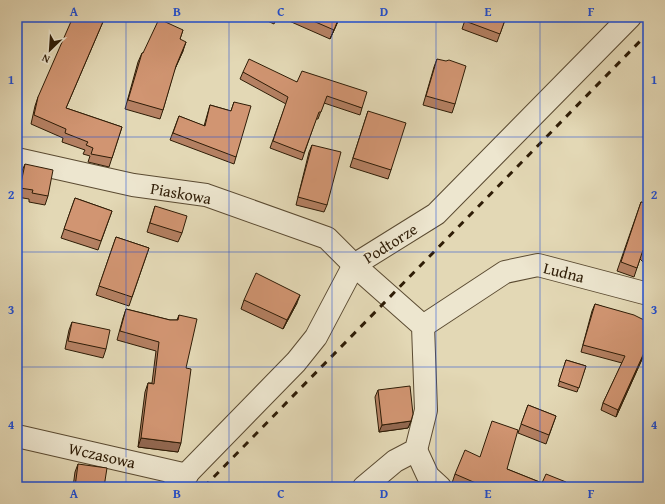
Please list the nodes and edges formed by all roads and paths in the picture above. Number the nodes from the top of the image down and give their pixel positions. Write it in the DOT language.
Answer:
graph roads {
  1 [pos="630,17"];
  2 [pos="17,159"];
  3 [pos="354,265"];
  4 [pos="648,294"];
  5 [pos="423,326"];
  6 [pos="17,436"];
  7 [pos="416,450"];
  8 [pos="181,481"];
  9 [pos="364,487"];
  10 [pos="440,487"];
  1 -- 3 [label="street, Podtorze"];
  2 -- 3 [label="street, Piaskowa"];
  3 -- 5 [label="street"];
  3 -- 8 [label="street, Podtorze"];
  4 -- 5 [label="street, Ludna"];
  5 -- 7 [label="street"];
  6 -- 8 [label="street, Wczasowa"];
  7 -- 9 [label="street"];
  7 -- 10 [label="street"];
}
